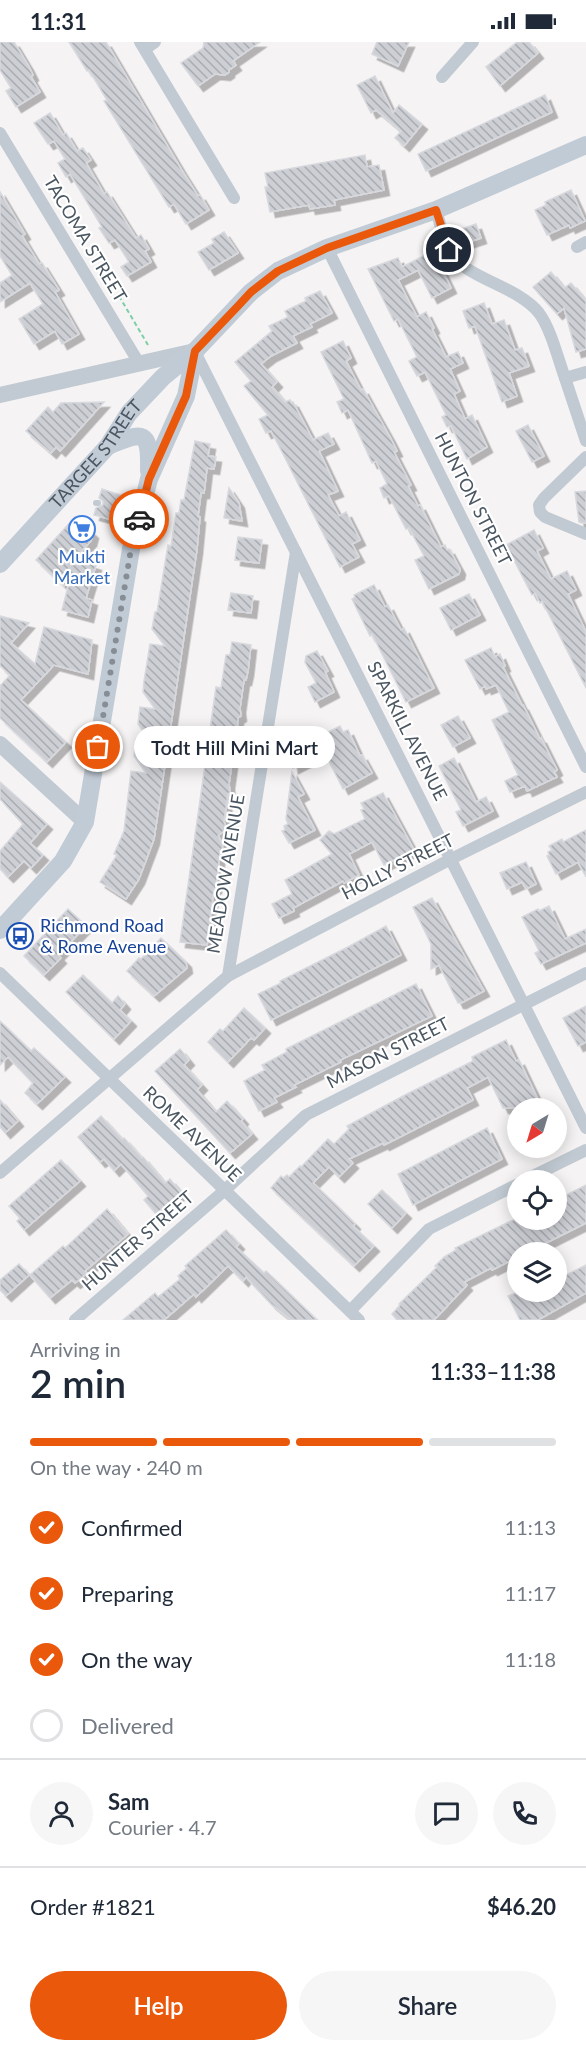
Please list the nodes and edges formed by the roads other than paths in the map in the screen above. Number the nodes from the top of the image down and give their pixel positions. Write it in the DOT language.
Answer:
graph roads {
  1 [pos="473,42"];
  2 [pos="147,44"];
  3 [pos="442,77"];
  4 [pos="0,133"];
  5 [pos="586,145"];
  6 [pos="234,198"];
  7 [pos="436,210"];
  8 [pos="327,248"];
  9 [pos="195,351"];
  10 [pos="139,363"];
  11 [pos="586,372"];
  12 [pos="565,378"];
  13 [pos="0,395"];
  14 [pos="586,441"];
  15 [pos="108,446"];
  16 [pos="586,457"];
  17 [pos="149,479"];
  18 [pos="586,534"];
  19 [pos="296,552"];
  20 [pos="0,564"];
  21 [pos="0,744"];
  22 [pos="586,767"];
  23 [pos="586,792"];
  24 [pos="85,822"];
  25 [pos="452,859"];
  26 [pos="0,930"];
  27 [pos="0,973"];
  28 [pos="586,973"];
  29 [pos="228,976"];
  30 [pos="525,1004"];
  31 [pos="109,1078"];
  32 [pos="586,1128"];
  33 [pos="586,1150"];
  34 [pos="545,1170"];
  35 [pos="0,1173"];
  36 [pos="225,1190"];
  37 [pos="507,1190"];
  38 [pos="355,1316"];
  39 [pos="75,1320"];
  1 -- 3 [label="street"];
  2 -- 6 [label="street"];
  4 -- 10 [label="street, TACOMA STREET"];
  5 -- 7 [label="main road, TARGEE STREET"];
  7 -- 8 [label="main road, TARGEE STREET"];
  7 -- 12 [label="street"];
  8 -- 9 [label="main road, TARGEE STREET"];
  8 -- 22 [label="street, HUNTON STREET"];
  9 -- 10 [label="street"];
  9 -- 15 [label="main road, TARGEE STREET"];
  9 -- 17 [label="main road"];
  9 -- 19 [label="street, SPARKILL AVENUE"];
  10 -- 13 [label="street"];
  11 -- 12 [label="street"];
  12 -- 14 [label="street"];
  15 -- 17 [label="main road"];
  15 -- 20 [label="main road, TARGEE STREET"];
  16 -- 18 [label="street"];
  17 -- 24 [label="main road"];
  19 -- 25 [label="street, SPARKILL AVENUE"];
  19 -- 29 [label="street, MEADOW AVENUE"];
  21 -- 24 [label="street"];
  23 -- 25 [label="street, HOLLY STREET"];
  24 -- 26 [label="main road"];
  25 -- 29 [label="street, HOLLY STREET"];
  25 -- 30 [label="street, SPARKILL AVENUE"];
  27 -- 31 [label="street, ROME AVENUE"];
  28 -- 30 [label="street, MASON STREET"];
  29 -- 31 [label="street, MEADOW AVENUE"];
  30 -- 32 [label="street, SPARKILL AVENUE"];
  30 -- 36 [label="street, MASON STREET"];
  31 -- 35 [label="street, MEADOW AVENUE"];
  31 -- 36 [label="street, ROME AVENUE"];
  33 -- 34 [label="street"];
  36 -- 38 [label="street, ROME AVENUE"];
  36 -- 39 [label="street, HUNTER STREET"];
  37 -- 38 [label="street"];
}
